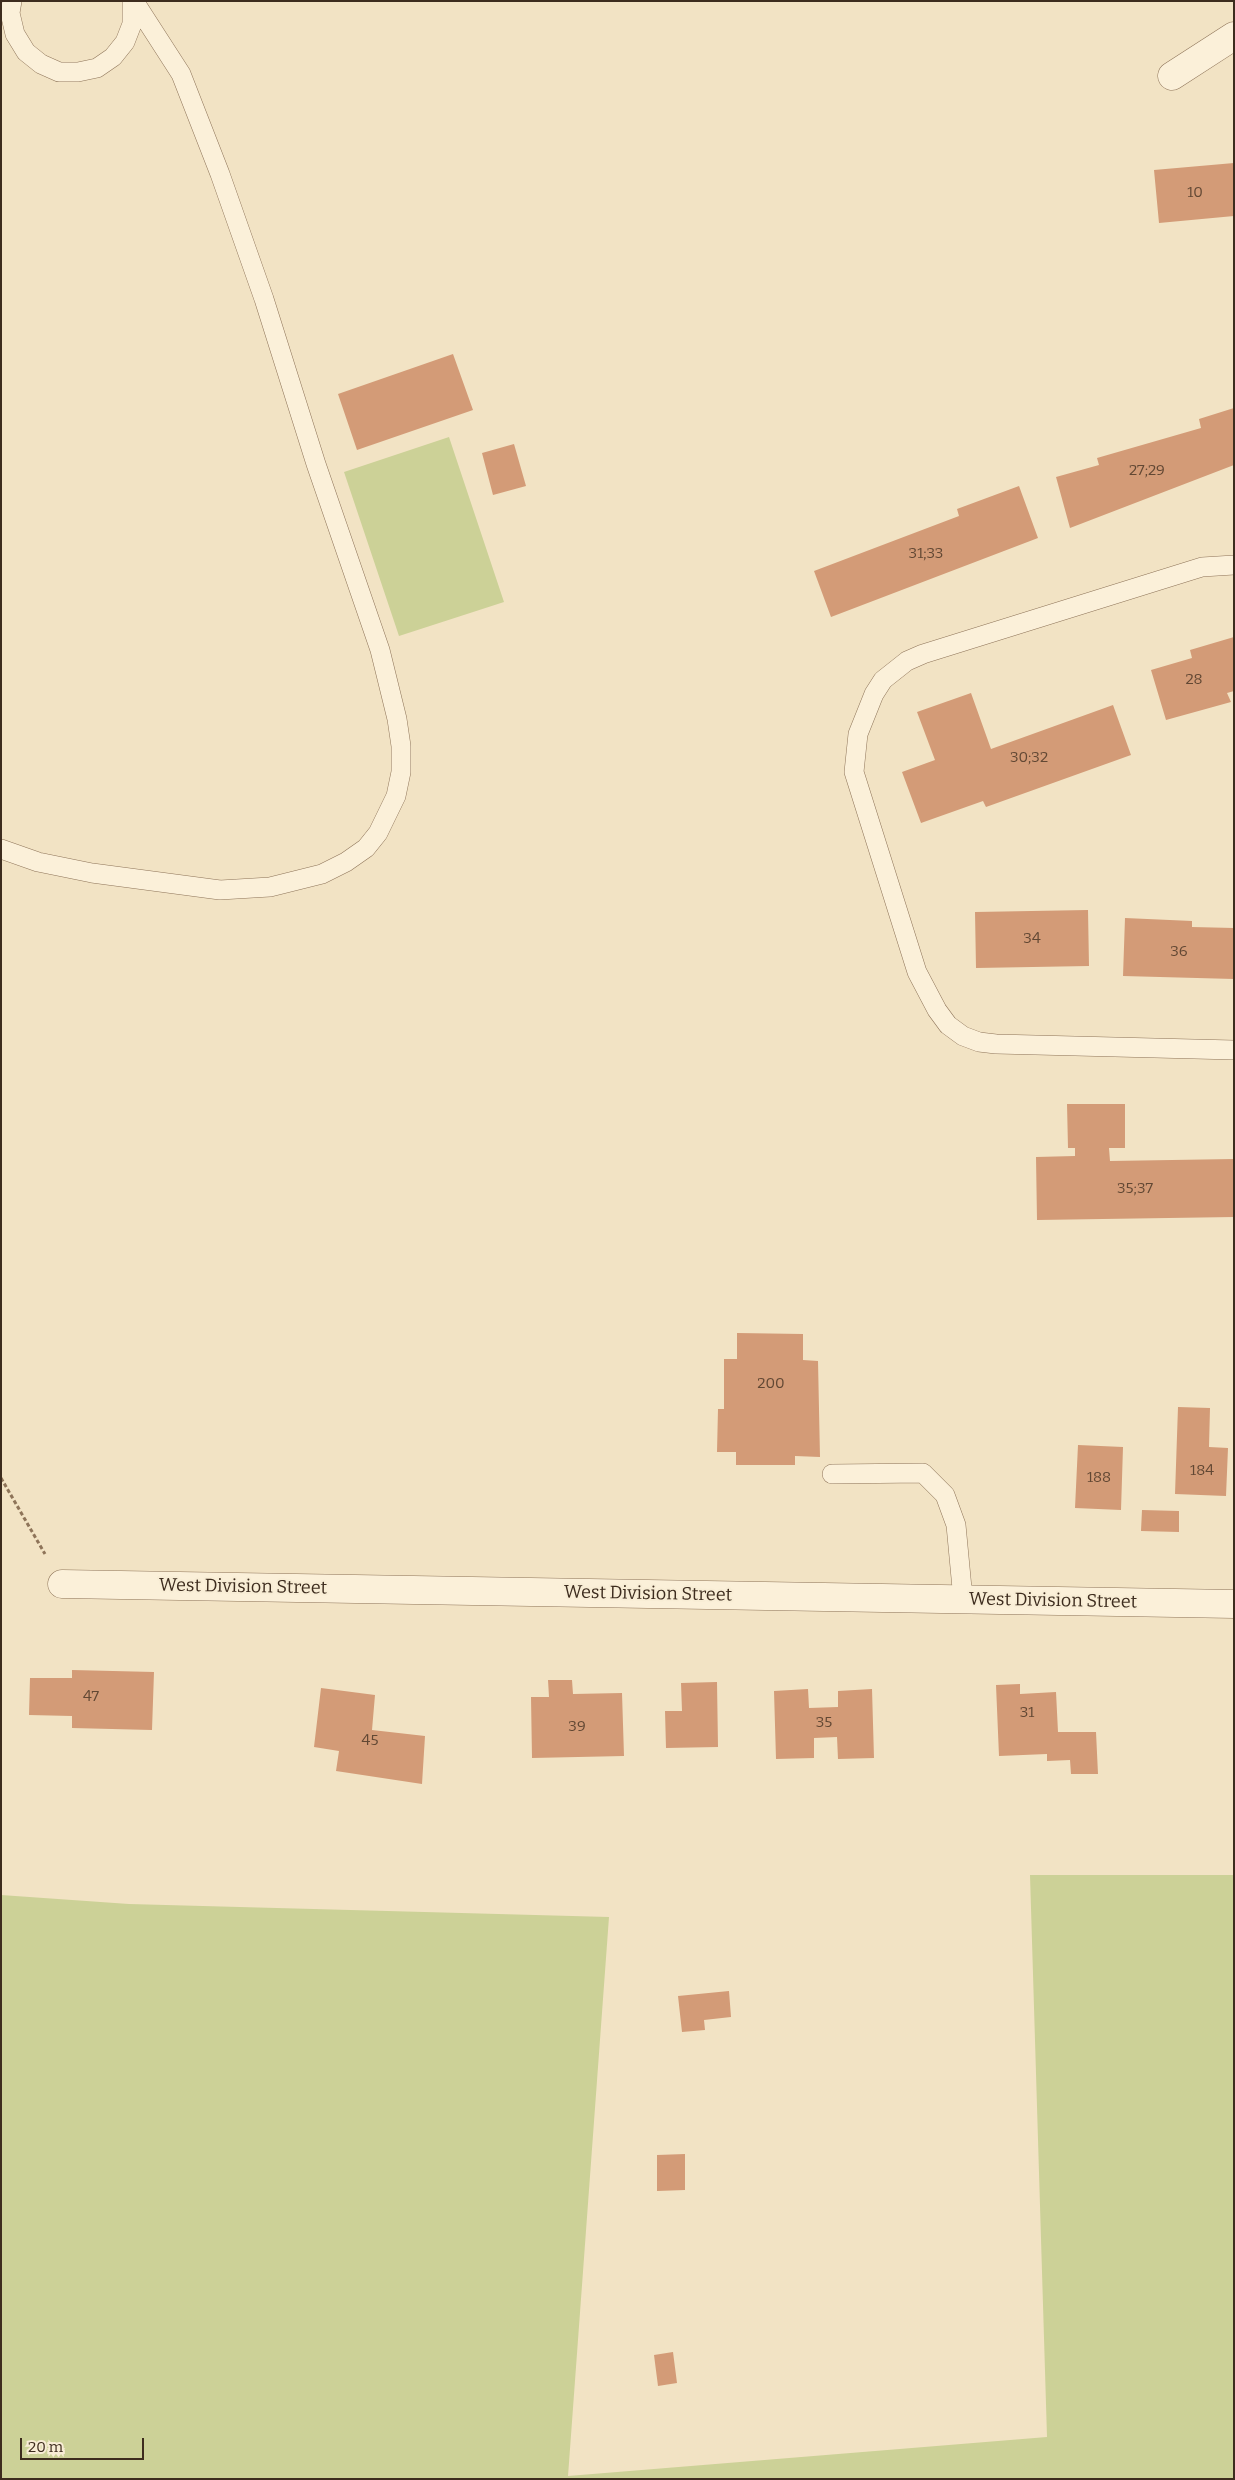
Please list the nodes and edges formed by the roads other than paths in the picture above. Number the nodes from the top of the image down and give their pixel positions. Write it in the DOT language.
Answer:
graph roads {
  1 [pos="12,1"];
  2 [pos="133,1"];
  3 [pos="1234,36"];
  4 [pos="1172,76"];
  5 [pos="1234,565"];
  6 [pos="1,849"];
  7 [pos="1234,1050"];
  8 [pos="832,1474"];
  9 [pos="62,1584"];
  10 [pos="963,1599"];
  11 [pos="1234,1604"];
  1 -- 2 [label="lane"];
  2 -- 6 [label="lane"];
  3 -- 4 [label="street"];
  5 -- 7 [label="lane"];
  8 -- 10 [label="lane"];
  9 -- 10 [label="street, West Division Street"];
  10 -- 11 [label="street, West Division Street"];
}
